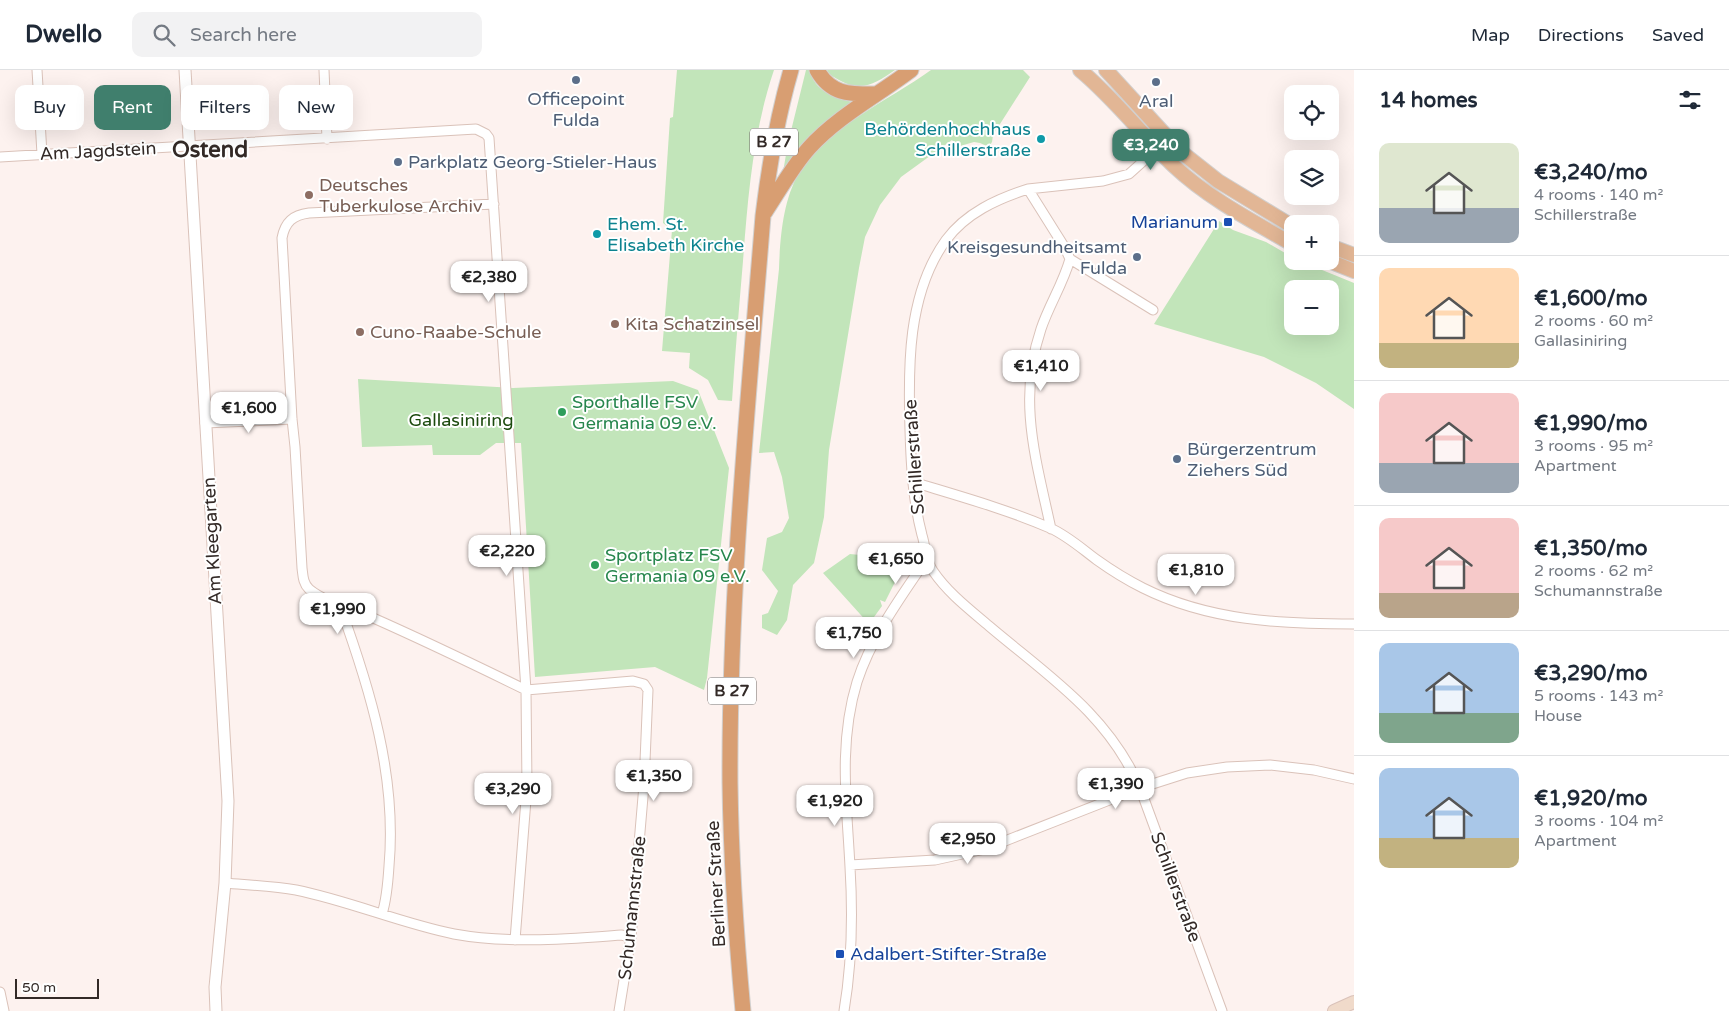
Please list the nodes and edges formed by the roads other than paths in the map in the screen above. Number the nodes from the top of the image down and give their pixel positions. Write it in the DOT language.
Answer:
graph roads {
  1 [pos="37,70"];
  2 [pos="185,70"];
  3 [pos="324,70"];
  4 [pos="791,70"];
  5 [pos="817,70"];
  6 [pos="911,70"];
  7 [pos="1104,70"];
  8 [pos="1085,74"];
  9 [pos="876,94"];
  10 [pos="327,139"];
  11 [pos="1168,139"];
  12 [pos="189,146"];
  13 [pos="1158,149"];
  14 [pos="42,154"];
  15 [pos="0,156"];
  16 [pos="1028,189"];
  17 [pos="494,204"];
  18 [pos="763,216"];
  19 [pos="1284,222"];
  20 [pos="1284,239"];
  21 [pos="1339,249"];
  22 [pos="1354,255"];
  23 [pos="1070,259"];
  24 [pos="1339,265"];
  25 [pos="1354,271"];
  26 [pos="1153,310"];
  27 [pos="292,419"];
  28 [pos="205,423"];
  29 [pos="913,482"];
  30 [pos="1052,528"];
  31 [pos="926,560"];
  32 [pos="340,606"];
  33 [pos="1354,624"];
  34 [pos="526,690"];
  35 [pos="1354,779"];
  36 [pos="1140,788"];
  37 [pos="850,865"];
  38 [pos="224,883"];
  39 [pos="382,914"];
  40 [pos="631,937"];
  41 [pos="515,940"];
  42 [pos="0,992"];
  43 [pos="1354,1002"];
  44 [pos="4,1011"];
  45 [pos="216,1011"];
  46 [pos="619,1011"];
  47 [pos="743,1011"];
  48 [pos="844,1011"];
  49 [pos="1222,1011"];
  50 [pos="1334,1011"];
  1 -- 14 [label="street"];
  2 -- 12 [label="street, Am Kleegarten"];
  3 -- 10 [label="street"];
  4 -- 18 [label="highway, Berliner Straße / B 27"];
  5 -- 9 [label="highway"];
  6 -- 9 [label="highway"];
  7 -- 8 [label="street"];
  7 -- 11 [label="main road"];
  8 -- 13 [label="main road"];
  9 -- 18 [label="highway"];
  10 -- 12 [label="street, Am Jagdstein"];
  10 -- 17 [label="street, Am Jagdstein"];
  11 -- 13 [label="street, Schillerstraße"];
  11 -- 19 [label="main road"];
  12 -- 14 [label="street, Am Jagdstein"];
  12 -- 28 [label="street, Am Kleegarten"];
  13 -- 16 [label="street, Schillerstraße"];
  13 -- 20 [label="main road"];
  14 -- 15 [label="street, Am Jagdstein"];
  16 -- 23 [label="street"];
  16 -- 29 [label="street, Schillerstraße"];
  17 -- 27 [label="street"];
  17 -- 34 [label="street"];
  18 -- 47 [label="highway, Berliner Straße / B 27"];
  21 -- 22 [label="main road"];
  23 -- 26 [label="street"];
  23 -- 30 [label="street"];
  24 -- 25 [label="main road"];
  27 -- 28 [label="street"];
  27 -- 32 [label="street"];
  28 -- 38 [label="street, Am Kleegarten"];
  29 -- 30 [label="street"];
  29 -- 31 [label="street, Schillerstraße"];
  30 -- 33 [label="street"];
  31 -- 36 [label="street, Schillerstraße"];
  31 -- 37 [label="street"];
  32 -- 34 [label="street"];
  32 -- 39 [label="street"];
  34 -- 40 [label="street, Schumannstraße"];
  34 -- 41 [label="street"];
  35 -- 36 [label="street"];
  36 -- 37 [label="street"];
  36 -- 49 [label="street, Schillerstraße"];
  37 -- 48 [label="street"];
  38 -- 39 [label="street"];
  38 -- 45 [label="street, Am Kleegarten"];
  39 -- 41 [label="street"];
  40 -- 41 [label="street"];
  40 -- 46 [label="street, Schumannstraße"];
  42 -- 44 [label="street"];
  43 -- 50 [label="main road"];
}
